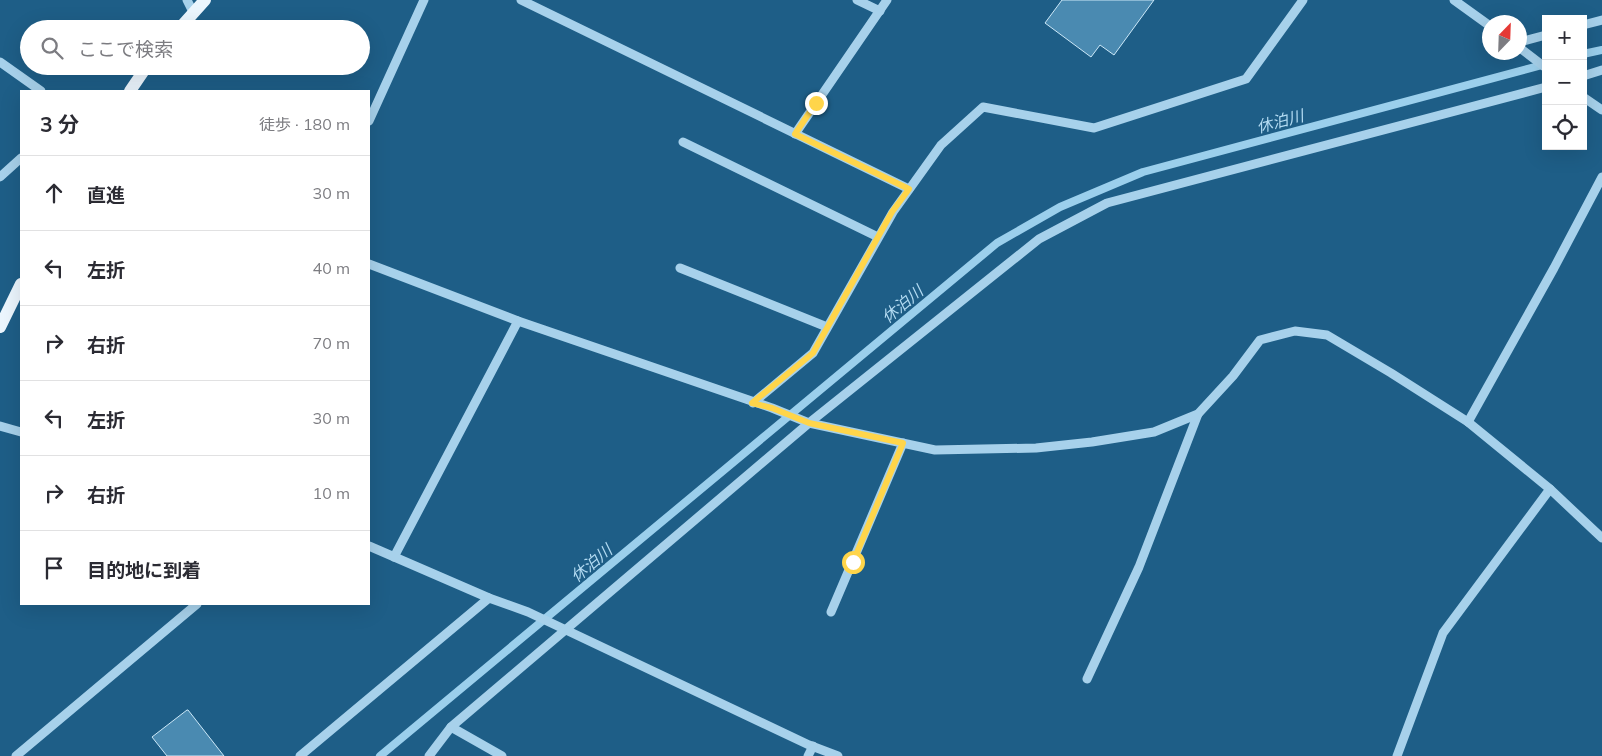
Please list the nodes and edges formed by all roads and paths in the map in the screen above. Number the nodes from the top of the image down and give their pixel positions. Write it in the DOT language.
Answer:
graph roads {
  1 [pos="188,0"];
  2 [pos="205,0"];
  3 [pos="424,0"];
  4 [pos="521,0"];
  5 [pos="857,0"];
  6 [pos="887,0"];
  7 [pos="1302,0"];
  8 [pos="1454,0"];
  9 [pos="880,11"];
  10 [pos="193,12"];
  11 [pos="186,20"];
  12 [pos="1482,20"];
  13 [pos="1602,20"];
  14 [pos="1587,24"];
  15 [pos="1542,36"];
  16 [pos="1527,40"];
  17 [pos="1527,54"];
  18 [pos="0,62"];
  19 [pos="1542,65"];
  20 [pos="1602,70"];
  21 [pos="141,75"];
  22 [pos="1587,75"];
  23 [pos="1542,88"];
  24 [pos="40,90"];
  25 [pos="131,90"];
  26 [pos="1587,100"];
  27 [pos="1602,110"];
  28 [pos="370,120"];
  29 [pos="795,134"];
  30 [pos="683,142"];
  31 [pos="20,159"];
  32 [pos="1602,177"];
  33 [pos="0,178"];
  34 [pos="909,189"];
  35 [pos="878,237"];
  36 [pos="370,264"];
  37 [pos="680,268"];
  38 [pos="20,286"];
  39 [pos="518,321"];
  40 [pos="0,327"];
  41 [pos="827,327"];
  42 [pos="752,403"];
  43 [pos="1198,414"];
  44 [pos="1468,422"];
  45 [pos="809,423"];
  46 [pos="0,426"];
  47 [pos="20,432"];
  48 [pos="903,443"];
  49 [pos="1550,489"];
  50 [pos="1602,538"];
  51 [pos="370,546"];
  52 [pos="394,557"];
  53 [pos="489,598"];
  54 [pos="196,605"];
  55 [pos="831,612"];
  56 [pos="564,629"];
  57 [pos="1087,680"];
  58 [pos="451,727"];
  59 [pos="813,746"];
  60 [pos="16,756"];
  61 [pos="300,756"];
  62 [pos="429,756"];
  63 [pos="502,756"];
  64 [pos="808,756"];
  65 [pos="838,756"];
  66 [pos="1397,756"];
  1 -- 10 [label="street"];
  2 -- 10 [label="main road"];
  3 -- 28 [label="street"];
  4 -- 29 [label="street"];
  5 -- 9 [label="street"];
  6 -- 9 [label="street"];
  7 -- 34 [label="street"];
  8 -- 12 [label="street"];
  9 -- 29 [label="street"];
  10 -- 11 [label="main road"];
  13 -- 14 [label="street"];
  15 -- 16 [label="street"];
  17 -- 19 [label="street"];
  18 -- 24 [label="street"];
  20 -- 22 [label="street"];
  21 -- 25 [label="main road"];
  23 -- 45 [label="street"];
  26 -- 27 [label="street"];
  29 -- 34 [label="street"];
  30 -- 35 [label="street"];
  31 -- 33 [label="street"];
  32 -- 44 [label="street"];
  34 -- 35 [label="street"];
  35 -- 41 [label="street"];
  36 -- 39 [label="street"];
  37 -- 41 [label="street"];
  38 -- 40 [label="main road"];
  39 -- 42 [label="street"];
  39 -- 52 [label="street"];
  41 -- 42 [label="street"];
  42 -- 45 [label="street"];
  43 -- 44 [label="street"];
  43 -- 48 [label="street"];
  43 -- 57 [label="street"];
  44 -- 49 [label="street"];
  45 -- 48 [label="street"];
  45 -- 56 [label="street"];
  46 -- 47 [label="street"];
  48 -- 55 [label="street"];
  49 -- 50 [label="street"];
  49 -- 66 [label="street"];
  51 -- 52 [label="street"];
  52 -- 53 [label="street"];
  53 -- 56 [label="street"];
  53 -- 61 [label="street"];
  54 -- 60 [label="street"];
  56 -- 58 [label="street"];
  56 -- 59 [label="street"];
  58 -- 62 [label="street"];
  58 -- 63 [label="street"];
  59 -- 64 [label="street"];
  59 -- 65 [label="street"];
}
